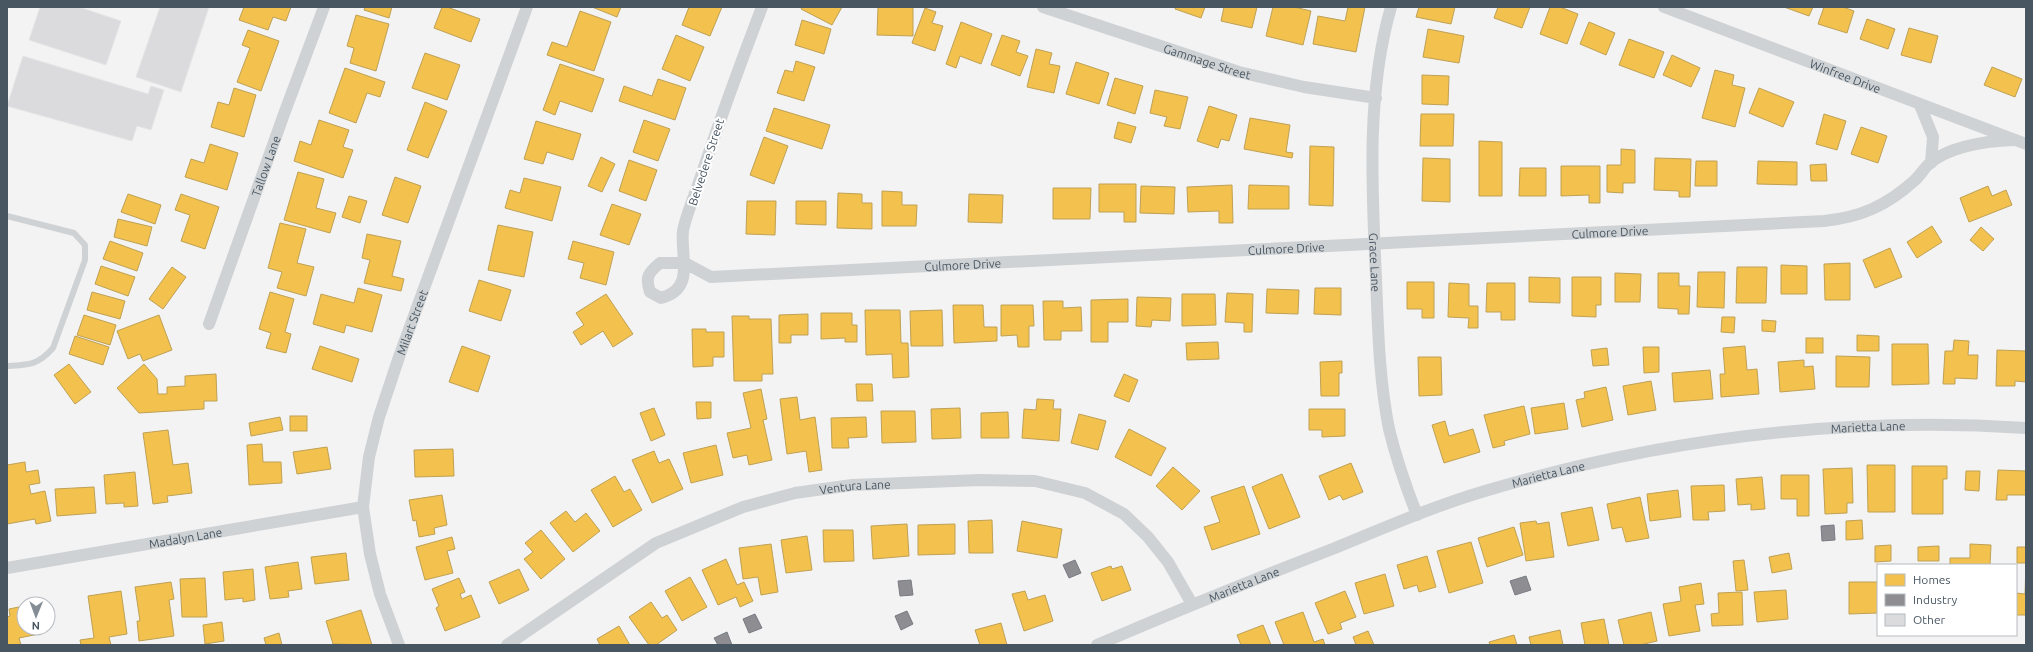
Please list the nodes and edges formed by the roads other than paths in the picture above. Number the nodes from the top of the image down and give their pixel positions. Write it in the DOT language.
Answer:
graph roads {
  1 [pos="324,7"];
  2 [pos="527,7"];
  3 [pos="762,7"];
  4 [pos="1043,7"];
  5 [pos="1391,7"];
  6 [pos="1664,7"];
  7 [pos="1376,98"];
  8 [pos="1920,105"];
  9 [pos="2020,142"];
  10 [pos="1931,162"];
  11 [pos="7,216"];
  12 [pos="1374,245"];
  13 [pos="685,263"];
  14 [pos="209,324"];
  15 [pos="7,366"];
  16 [pos="2026,428"];
  17 [pos="363,507"];
  18 [pos="1416,515"];
  19 [pos="7,568"];
  20 [pos="1192,604"];
  21 [pos="399,645"];
  22 [pos="507,645"];
  23 [pos="1097,645"];
  1 -- 14 [label="street, Tallow Lane"];
  2 -- 17 [label="street, Milart Street"];
  3 -- 13 [label="street, Belvedere Street"];
  4 -- 7 [label="street, Gammage Street"];
  5 -- 7 [label="street, Grace Lane"];
  6 -- 8 [label="street, Winfree Drive"];
  7 -- 12 [label="street, Grace Lane"];
  8 -- 9 [label="street, Winfree Drive"];
  8 -- 10 [label="street"];
  9 -- 10 [label="street, Culmore Drive"];
  10 -- 12 [label="street, Culmore Drive"];
  11 -- 15 [label="lane"];
  12 -- 13 [label="street, Culmore Drive"];
  12 -- 18 [label="street, Grace Lane"];
  13 -- 13 [label="street"];
  16 -- 18 [label="street, Marietta Lane"];
  17 -- 19 [label="street, Madalyn Lane"];
  17 -- 21 [label="street, Milart Street"];
  18 -- 20 [label="street, Marietta Lane"];
  20 -- 22 [label="street, Ventura Lane"];
  20 -- 23 [label="street, Marietta Lane"];
}
